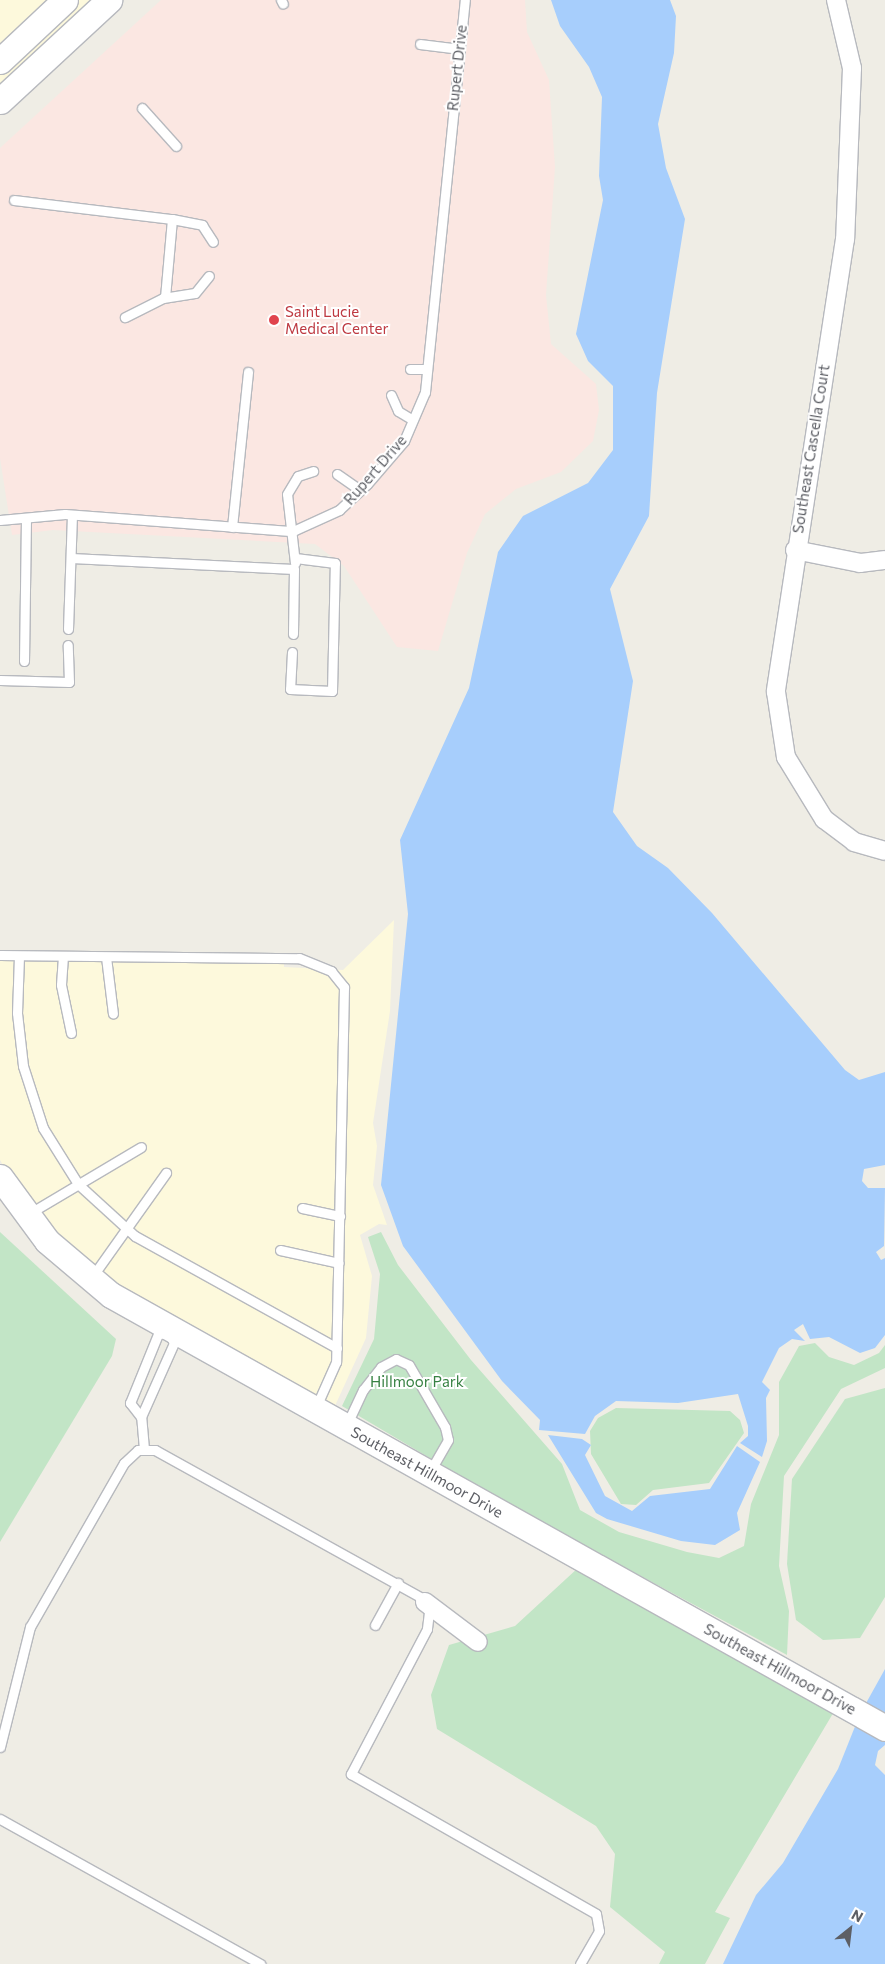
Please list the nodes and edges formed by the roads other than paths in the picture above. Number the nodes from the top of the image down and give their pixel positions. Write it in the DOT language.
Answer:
graph roads {
  1 [pos="65,0"];
  2 [pos="109,0"];
  3 [pos="465,0"];
  4 [pos="836,0"];
  5 [pos="420,44"];
  6 [pos="458,49"];
  7 [pos="2,55"];
  8 [pos="0,101"];
  9 [pos="142,108"];
  10 [pos="176,146"];
  11 [pos="14,200"];
  12 [pos="172,219"];
  13 [pos="213,242"];
  14 [pos="209,276"];
  15 [pos="163,298"];
  16 [pos="125,317"];
  17 [pos="410,369"];
  18 [pos="427,369"];
  19 [pos="248,372"];
  20 [pos="391,395"];
  21 [pos="413,420"];
  22 [pos="313,471"];
  23 [pos="338,474"];
  24 [pos="360,490"];
  25 [pos="72,515"];
  26 [pos="26,519"];
  27 [pos="0,520"];
  28 [pos="232,527"];
  29 [pos="293,531"];
  30 [pos="796,550"];
  31 [pos="71,558"];
  32 [pos="295,558"];
  33 [pos="885,560"];
  34 [pos="294,569"];
  35 [pos="68,629"];
  36 [pos="293,634"];
  37 [pos="68,646"];
  38 [pos="292,652"];
  39 [pos="24,661"];
  40 [pos="0,680"];
  41 [pos="885,851"];
  42 [pos="0,955"];
  43 [pos="19,956"];
  44 [pos="63,956"];
  45 [pos="106,957"];
  46 [pos="113,1014"];
  47 [pos="71,1034"];
  48 [pos="141,1147"];
  49 [pos="166,1173"];
  50 [pos="0,1177"];
  51 [pos="78,1184"];
  52 [pos="302,1208"];
  53 [pos="25,1216"];
  54 [pos="340,1216"];
  55 [pos="128,1231"];
  56 [pos="280,1250"];
  57 [pos="339,1264"];
  58 [pos="91,1279"];
  59 [pos="170,1331"];
  60 [pos="336,1348"];
  61 [pos="315,1409"];
  62 [pos="141,1417"];
  63 [pos="346,1426"];
  64 [pos="144,1449"];
  65 [pos="429,1473"];
  66 [pos="398,1583"];
  67 [pos="425,1602"];
  68 [pos="375,1625"];
  69 [pos="478,1642"];
  70 [pos="885,1728"];
  71 [pos="0,1747"];
  72 [pos="0,1819"];
  73 [pos="260,1964"];
  74 [pos="580,1964"];
  1 -- 7 [label="street"];
  2 -- 8 [label="street"];
  3 -- 6 [label="lane, Rupert Drive"];
  4 -- 30 [label="street, Southeast Cascella Court"];
  5 -- 6 [label="lane"];
  6 -- 18 [label="lane, Rupert Drive"];
  9 -- 10 [label="lane"];
  11 -- 12 [label="lane"];
  12 -- 13 [label="lane"];
  12 -- 15 [label="lane"];
  14 -- 15 [label="lane"];
  15 -- 16 [label="lane"];
  17 -- 18 [label="lane"];
  18 -- 21 [label="lane, Rupert Drive"];
  19 -- 28 [label="lane"];
  20 -- 21 [label="lane"];
  21 -- 24 [label="lane, Rupert Drive"];
  22 -- 29 [label="lane"];
  23 -- 24 [label="lane"];
  24 -- 29 [label="lane, Rupert Drive"];
  25 -- 26 [label="lane, Rupert Drive"];
  25 -- 28 [label="lane, Rupert Drive"];
  25 -- 31 [label="lane"];
  26 -- 27 [label="lane, Rupert Drive"];
  26 -- 39 [label="lane"];
  28 -- 29 [label="lane, Rupert Drive"];
  29 -- 32 [label="lane"];
  30 -- 33 [label="street"];
  30 -- 41 [label="street, Southeast Cascella Court"];
  31 -- 34 [label="lane"];
  31 -- 35 [label="lane"];
  32 -- 34 [label="lane"];
  32 -- 38 [label="lane"];
  34 -- 36 [label="lane"];
  37 -- 40 [label="lane"];
  42 -- 43 [label="lane"];
  43 -- 44 [label="lane"];
  43 -- 51 [label="lane"];
  44 -- 45 [label="lane"];
  44 -- 47 [label="lane"];
  45 -- 46 [label="lane"];
  45 -- 54 [label="lane"];
  48 -- 51 [label="lane"];
  49 -- 55 [label="lane"];
  50 -- 53 [label="street, Southeast Hillmoor Drive"];
  51 -- 53 [label="lane"];
  51 -- 55 [label="lane"];
  52 -- 54 [label="lane"];
  53 -- 58 [label="street, Southeast Hillmoor Drive"];
  54 -- 57 [label="lane"];
  55 -- 58 [label="lane"];
  55 -- 60 [label="lane"];
  56 -- 57 [label="lane"];
  57 -- 60 [label="lane"];
  58 -- 59 [label="street, Southeast Hillmoor Drive"];
  59 -- 61 [label="street, Southeast Hillmoor Drive"];
  59 -- 62 [label="lane"];
  59 -- 62 [label="lane"];
  60 -- 61 [label="lane"];
  61 -- 63 [label="street, Southeast Hillmoor Drive"];
  62 -- 64 [label="lane"];
  63 -- 65 [label="street, Southeast Hillmoor Drive"];
  63 -- 65 [label="lane"];
  64 -- 66 [label="lane"];
  64 -- 71 [label="lane"];
  65 -- 70 [label="street, Southeast Hillmoor Drive"];
  66 -- 67 [label="lane"];
  66 -- 68 [label="lane"];
  67 -- 69 [label="street"];
  67 -- 74 [label="lane"];
  72 -- 73 [label="lane"];
}
